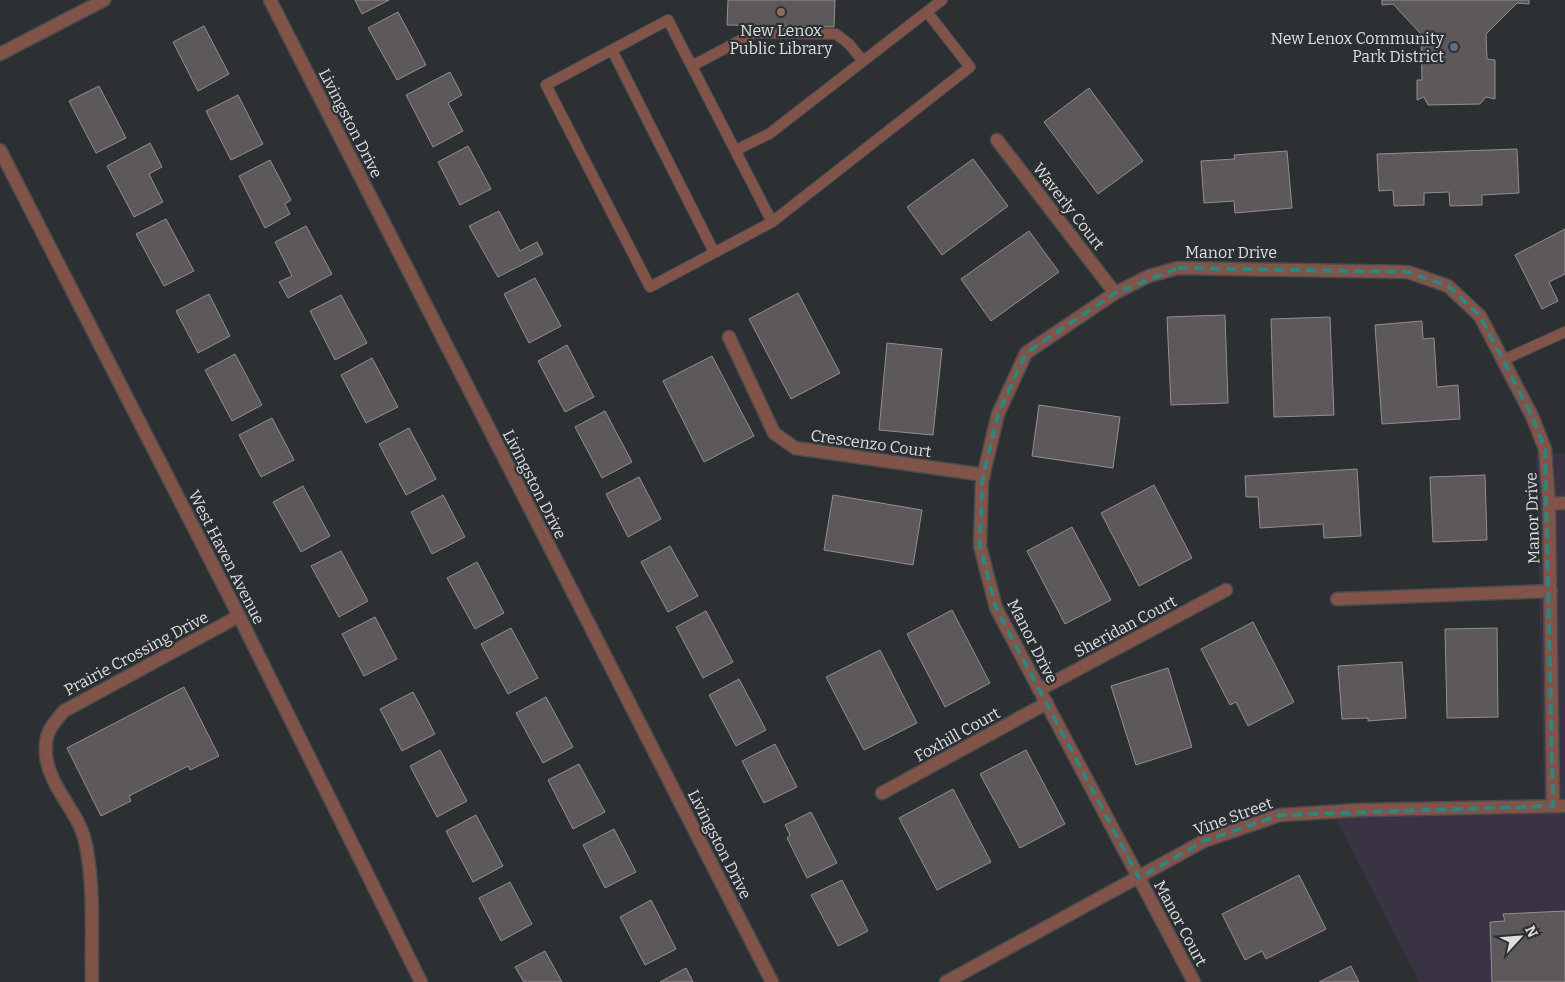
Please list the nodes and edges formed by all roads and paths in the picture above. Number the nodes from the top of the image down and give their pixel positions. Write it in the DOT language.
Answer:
graph roads {
  1 [pos="104,0"];
  2 [pos="270,0"];
  3 [pos="942,0"];
  4 [pos="927,12"];
  5 [pos="612,50"];
  6 [pos="0,54"];
  7 [pos="863,61"];
  8 [pos="692,66"];
  9 [pos="997,140"];
  10 [pos="0,150"];
  11 [pos="736,150"];
  12 [pos="772,222"];
  13 [pos="714,252"];
  14 [pos="1115,293"];
  15 [pos="1565,332"];
  16 [pos="729,337"];
  17 [pos="1503,360"];
  18 [pos="984,475"];
  19 [pos="1565,503"];
  20 [pos="1549,504"];
  21 [pos="1226,590"];
  22 [pos="1551,591"];
  23 [pos="1337,599"];
  24 [pos="239,616"];
  25 [pos="1039,690"];
  26 [pos="1048,703"];
  27 [pos="882,793"];
  28 [pos="1559,806"];
  29 [pos="1139,878"];
  30 [pos="92,982"];
  31 [pos="421,982"];
  32 [pos="772,982"];
  33 [pos="946,982"];
  34 [pos="1194,982"];
  1 -- 6 [label="street"];
  2 -- 32 [label="street, Livingston Drive"];
  3 -- 4 [label="lane"];
  4 -- 7 [label="lane"];
  4 -- 12 [label="lane"];
  5 -- 8 [label="lane"];
  5 -- 13 [label="lane"];
  5 -- 13 [label="lane"];
  7 -- 8 [label="lane"];
  7 -- 11 [label="lane"];
  8 -- 11 [label="lane"];
  9 -- 14 [label="street, Waverly Court"];
  10 -- 24 [label="street, West Haven Avenue"];
  11 -- 12 [label="lane"];
  12 -- 13 [label="lane"];
  14 -- 17 [label="street, Manor Drive"];
  14 -- 18 [label="street, Manor Drive"];
  15 -- 17 [label="lane"];
  16 -- 18 [label="street, Crescenzo Court"];
  17 -- 20 [label="street, Manor Drive"];
  18 -- 25 [label="street, Manor Drive"];
  19 -- 20 [label="street"];
  20 -- 22 [label="street, Manor Drive"];
  21 -- 25 [label="street, Sheridan Court"];
  22 -- 23 [label="street"];
  22 -- 28 [label="street, Manor Drive"];
  24 -- 30 [label="street, Prairie Crossing Drive"];
  24 -- 31 [label="street, West Haven Avenue"];
  25 -- 26 [label="street, Manor Drive"];
  26 -- 27 [label="street, Foxhill Court"];
  26 -- 29 [label="street, Manor Drive"];
  28 -- 29 [label="street, Vine Street"];
  29 -- 33 [label="street, Vine Street"];
  29 -- 34 [label="street, Manor Court"];
}
